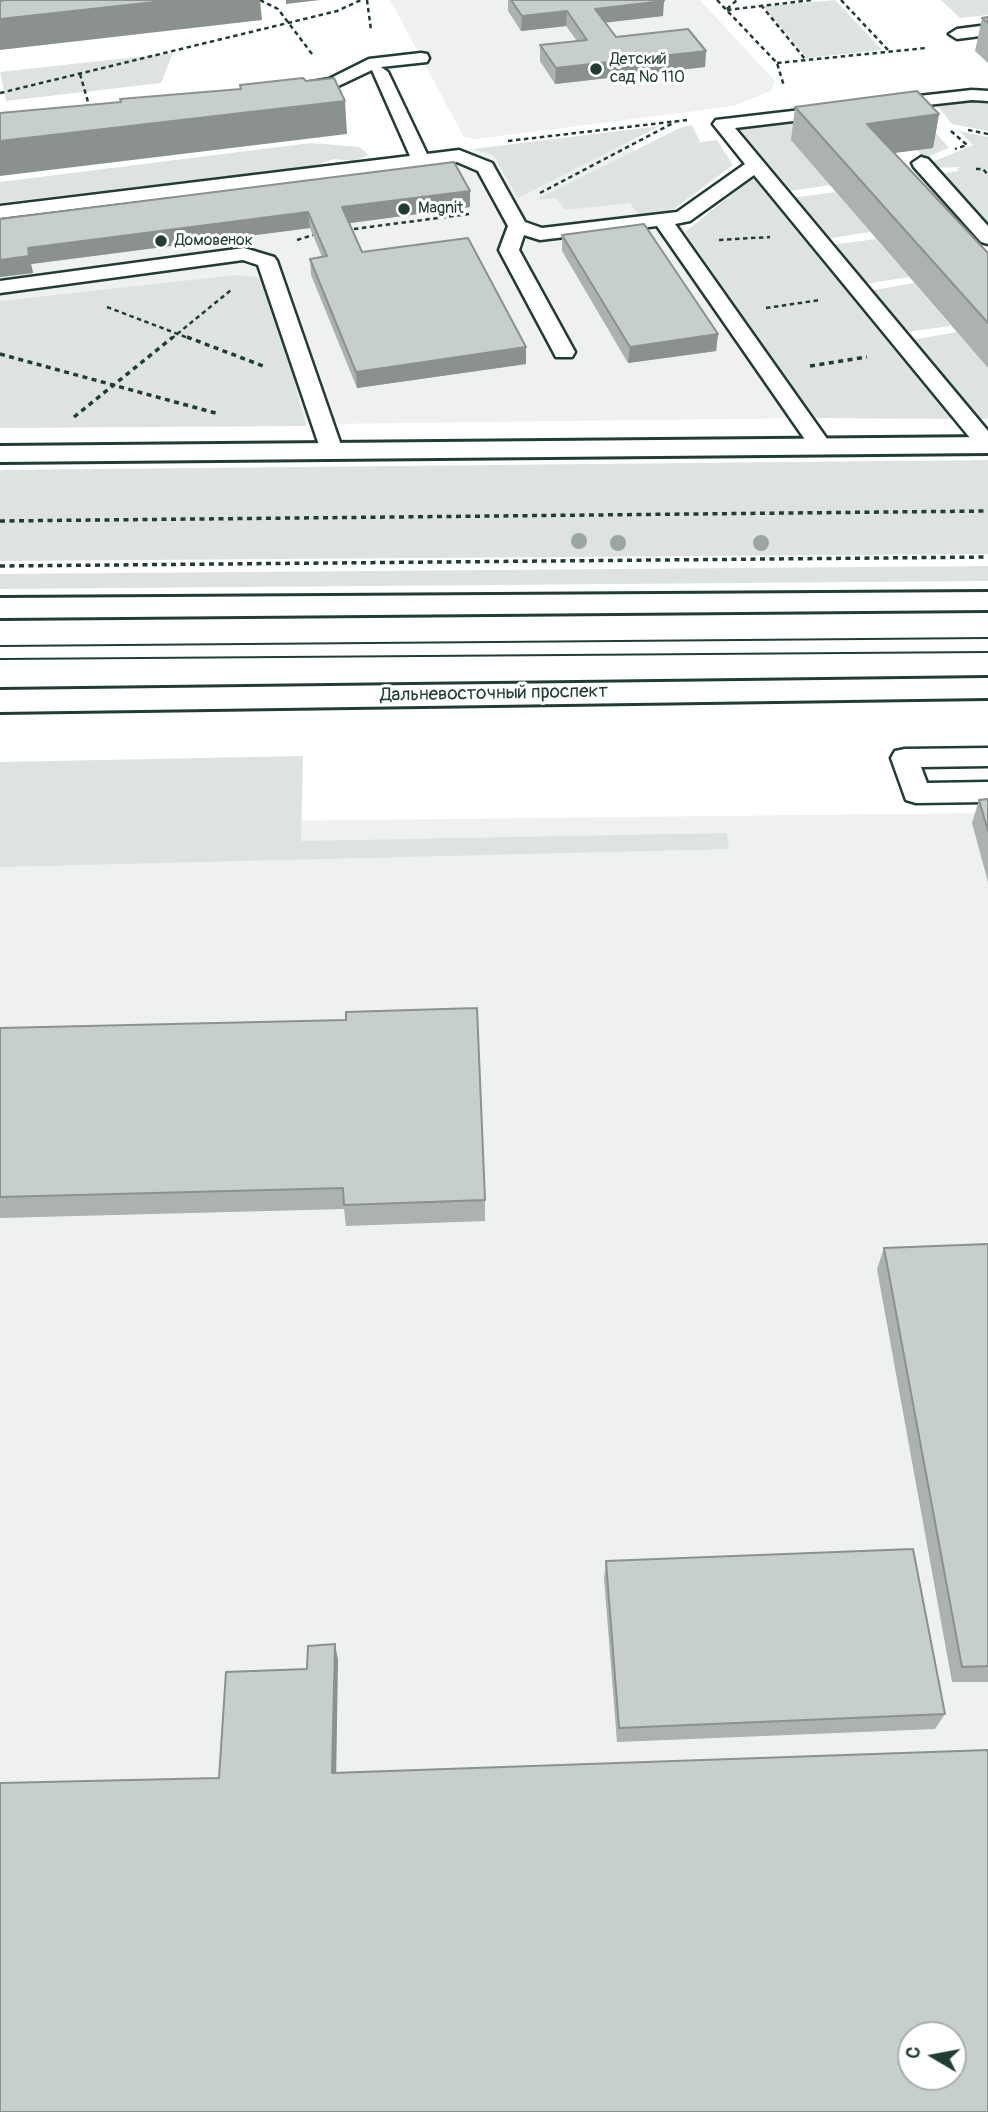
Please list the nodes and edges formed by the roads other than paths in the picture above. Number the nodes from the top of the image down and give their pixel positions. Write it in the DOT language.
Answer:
graph roads {
  1 [pos="988,30"];
  2 [pos="957,34"];
  3 [pos="421,58"];
  4 [pos="379,72"];
  5 [pos="275,93"];
  6 [pos="988,96"];
  7 [pos="421,161"];
  8 [pos="921,163"];
  9 [pos="756,165"];
  10 [pos="0,212"];
  11 [pos="514,218"];
  12 [pos="663,220"];
  13 [pos="988,238"];
  14 [pos="0,287"];
  15 [pos="564,352"];
  16 [pos="988,445"];
  17 [pos="821,446"];
  18 [pos="332,451"];
  19 [pos="0,454"];
  20 [pos="988,601"];
  21 [pos="0,608"];
  22 [pos="988,688"];
  23 [pos="0,701"];
  24 [pos="988,757"];
  25 [pos="988,792"];
  1 -- 2 [label="lane"];
  3 -- 5 [label="lane"];
  4 -- 7 [label="lane"];
  6 -- 9 [label="lane"];
  7 -- 10 [label="lane"];
  7 -- 11 [label="lane"];
  8 -- 13 [label="lane"];
  9 -- 12 [label="lane"];
  9 -- 16 [label="lane"];
  11 -- 12 [label="lane"];
  11 -- 15 [label="lane"];
  12 -- 17 [label="lane"];
  14 -- 18 [label="lane"];
  16 -- 17 [label="main road"];
  17 -- 18 [label="main road"];
  18 -- 19 [label="main road"];
  20 -- 21 [label="main road"];
  22 -- 23 [label="main road, Дальневосточный проспект"];
  24 -- 25 [label="lane"];
}
